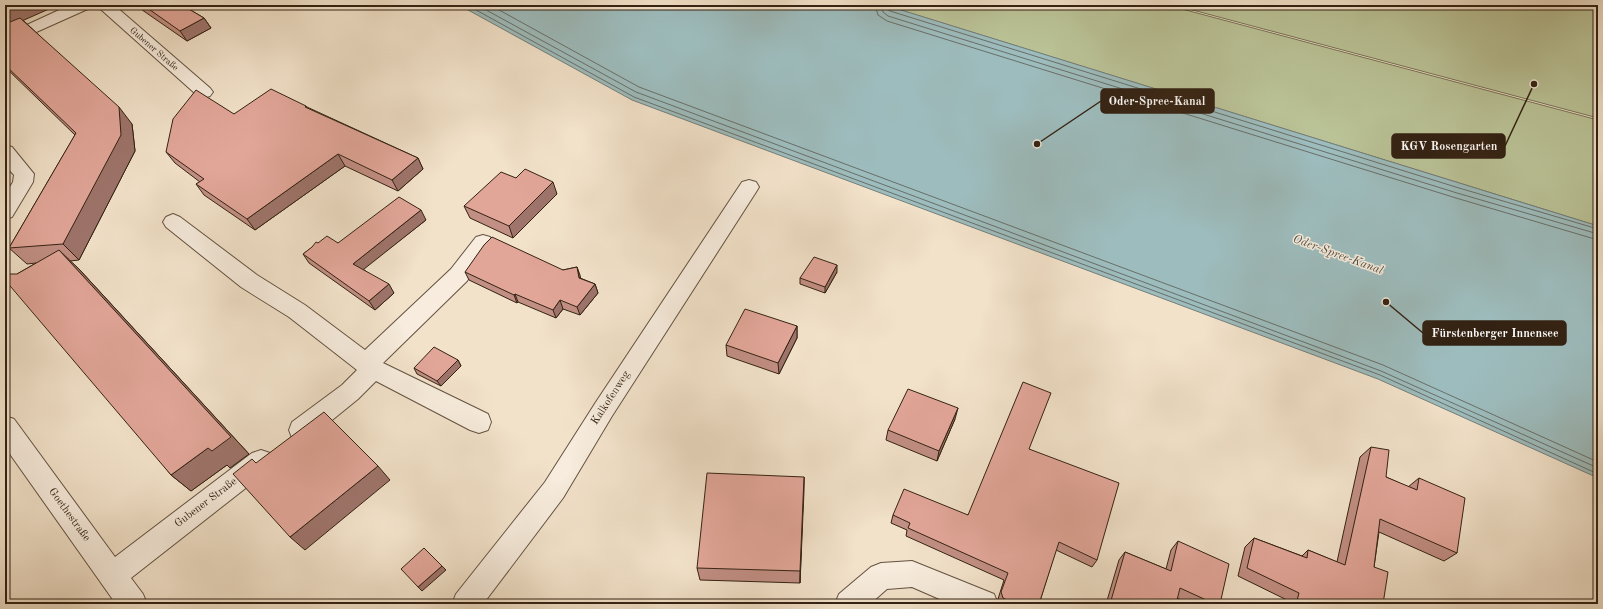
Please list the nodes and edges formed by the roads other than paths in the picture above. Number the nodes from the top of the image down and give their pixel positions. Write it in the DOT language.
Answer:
graph roads {
  1 [pos="84,5"];
  2 [pos="104,5"];
  3 [pos="5,41"];
  4 [pos="204,92"];
  5 [pos="5,152"];
  6 [pos="749,187"];
  7 [pos="5,212"];
  8 [pos="173,222"];
  9 [pos="483,243"];
  10 [pos="369,366"];
  11 [pos="479,422"];
  12 [pos="5,427"];
  13 [pos="113,575"];
  14 [pos="133,604"];
  15 [pos="466,604"];
  16 [pos="848,604"];
  17 [pos="984,604"];
  1 -- 3 [label="street"];
  2 -- 4 [label="street, Gubener Straße"];
  5 -- 7 [label="street"];
  6 -- 15 [label="street, Kalkofenweg"];
  8 -- 10 [label="street"];
  9 -- 10 [label="street, Gubener Straße"];
  10 -- 11 [label="street"];
  10 -- 13 [label="street, Gubener Straße"];
  12 -- 13 [label="street, Goethestraße"];
  13 -- 14 [label="street, Goethestraße"];
  16 -- 17 [label="street"];
}
